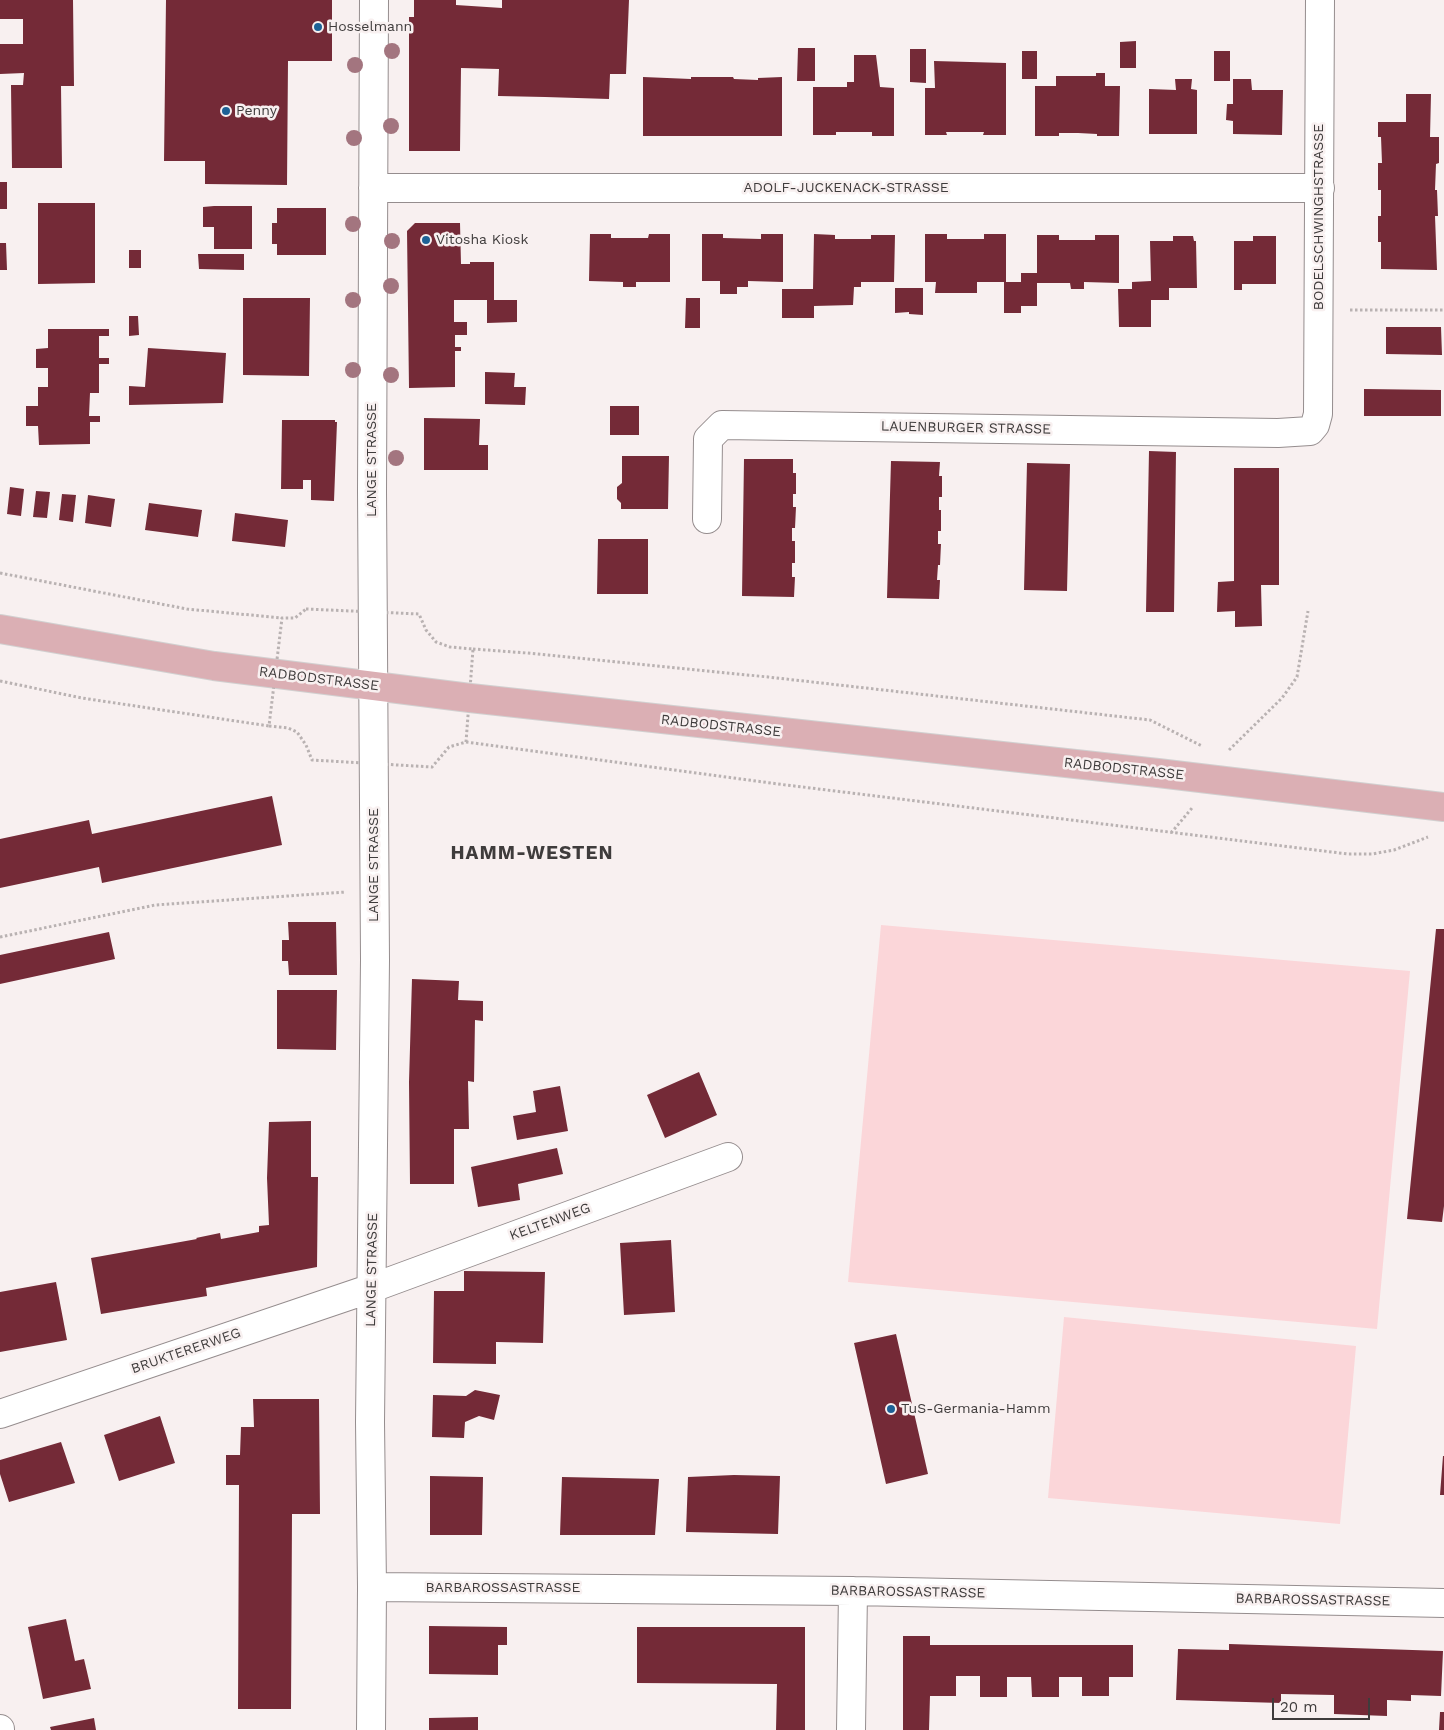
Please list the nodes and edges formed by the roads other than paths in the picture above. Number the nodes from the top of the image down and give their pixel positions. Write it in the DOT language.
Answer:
graph roads {
  1 [pos="374,0"];
  2 [pos="1320,0"];
  3 [pos="373,188"];
  4 [pos="1320,188"];
  5 [pos="1310,431"];
  6 [pos="706,519"];
  7 [pos="0,629"];
  8 [pos="373,686"];
  9 [pos="1444,807"];
  10 [pos="728,1157"];
  11 [pos="372,1288"];
  12 [pos="0,1414"];
  13 [pos="372,1587"];
  14 [pos="853,1591"];
  15 [pos="1444,1603"];
  16 [pos="371,1730"];
  17 [pos="852,1730"];
  1 -- 3 [label="street, LANGE STRASSE"];
  2 -- 4 [label="street, BODELSCHWINGHSTRASSE"];
  3 -- 4 [label="street, ADOLF-JUCKENACK-STRASSE"];
  3 -- 8 [label="street, LANGE STRASSE"];
  4 -- 5 [label="street, BODELSCHWINGHSTRASSE"];
  5 -- 6 [label="street, LAUENBURGER STRASSE"];
  7 -- 8 [label="main road, RADBODSTRASSE"];
  8 -- 9 [label="main road, RADBODSTRASSE"];
  8 -- 11 [label="street, LANGE STRASSE"];
  10 -- 11 [label="street, KELTENWEG"];
  11 -- 12 [label="street, BRUKTERERWEG"];
  11 -- 13 [label="street, LANGE STRASSE"];
  13 -- 14 [label="street, BARBAROSSASTRASSE"];
  13 -- 16 [label="street, LANGE STRASSE"];
  14 -- 15 [label="street, BARBAROSSASTRASSE"];
  14 -- 17 [label="street"];
}
